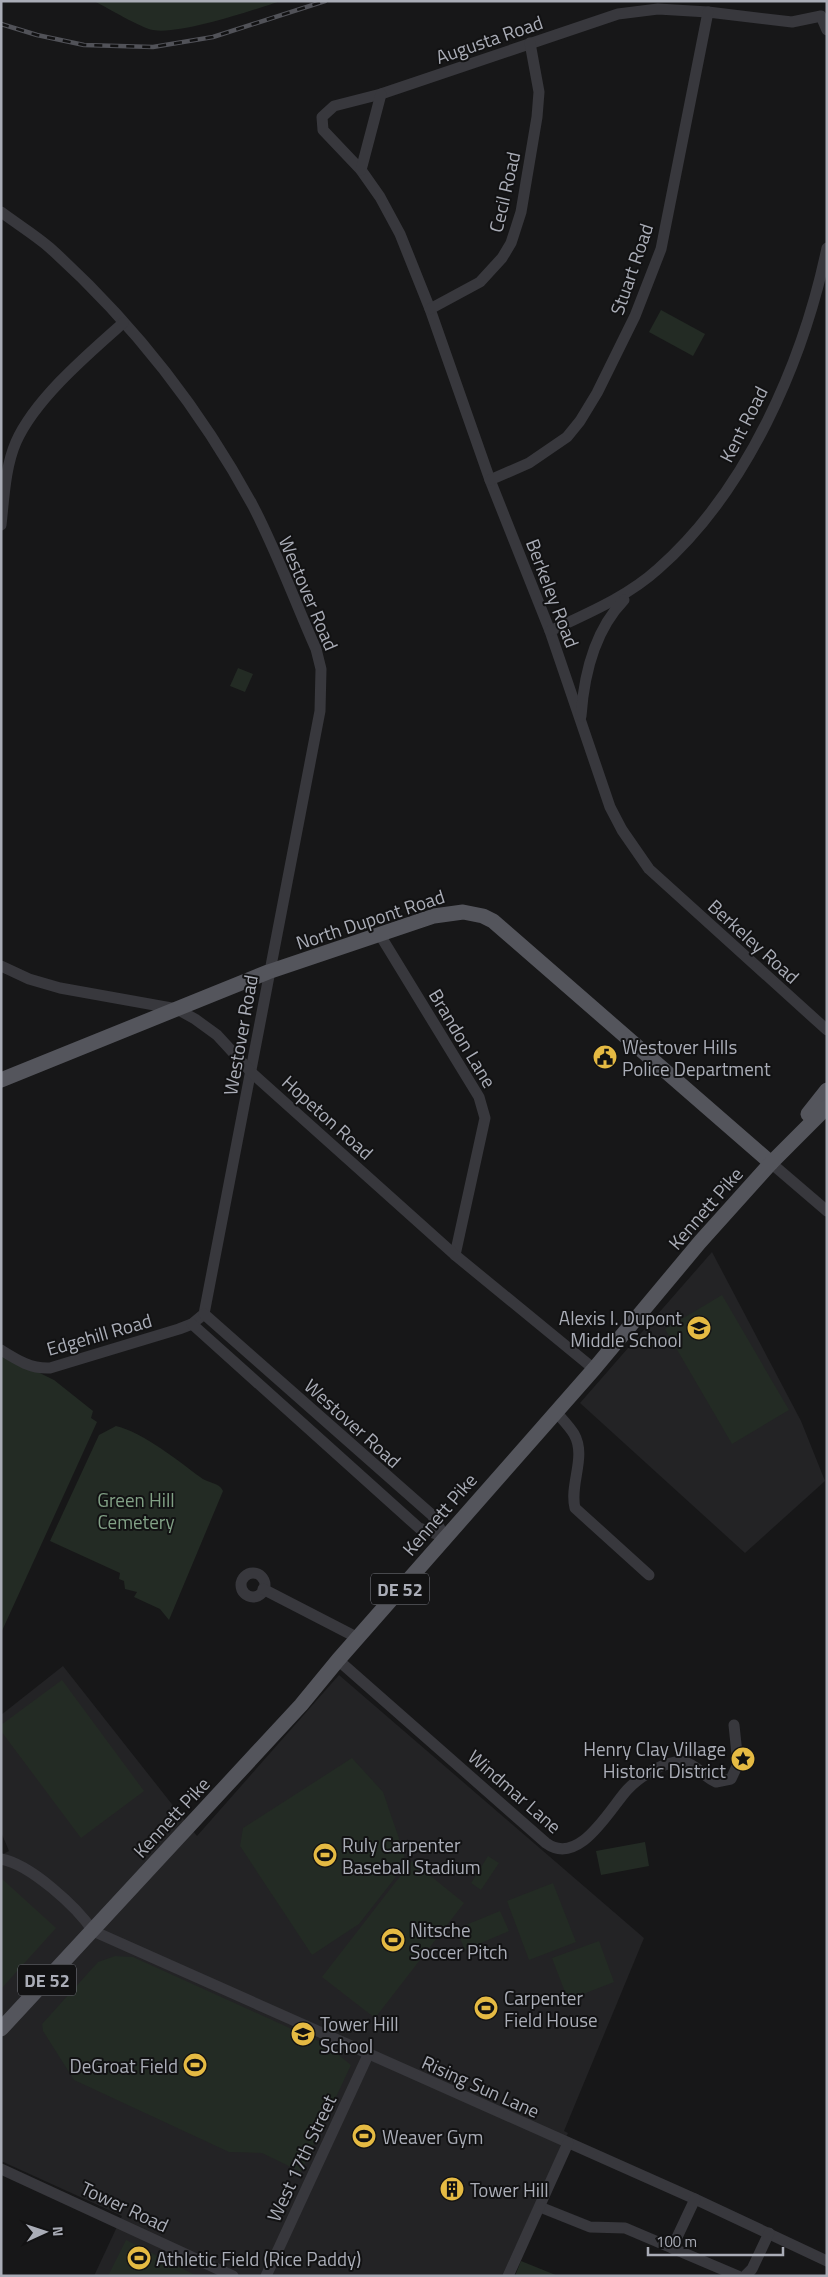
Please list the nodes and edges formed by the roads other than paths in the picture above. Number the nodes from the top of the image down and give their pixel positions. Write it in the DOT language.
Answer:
graph roads {
  1 [pos="708,12"];
  2 [pos="827,30"];
  3 [pos="530,43"];
  4 [pos="381,94"];
  5 [pos="322,117"];
  6 [pos="361,170"];
  7 [pos="1,212"];
  8 [pos="827,248"];
  9 [pos="430,309"];
  10 [pos="123,323"];
  11 [pos="490,480"];
  12 [pos="1,525"];
  13 [pos="637,586"];
  14 [pos="550,631"];
  15 [pos="581,722"];
  16 [pos="380,935"];
  17 [pos="1,966"];
  18 [pos="268,972"];
  19 [pos="177,1009"];
  20 [pos="827,1030"];
  21 [pos="252,1073"];
  22 [pos="1,1080"];
  23 [pos="827,1090"];
  24 [pos="827,1107"];
  25 [pos="771,1163"];
  26 [pos="827,1210"];
  27 [pos="455,1255"];
  28 [pos="204,1314"];
  29 [pos="192,1324"];
  30 [pos="1,1350"];
  31 [pos="594,1369"];
  32 [pos="556,1412"];
  33 [pos="445,1537"];
  34 [pos="649,1574"];
  35 [pos="264,1589"];
  36 [pos="358,1638"];
  37 [pos="338,1660"];
  38 [pos="734,1725"];
  39 [pos="1,1859"];
  40 [pos="93,1931"];
  41 [pos="1,2029"];
  42 [pos="368,2055"];
  43 [pos="568,2143"];
  44 [pos="1,2169"];
  45 [pos="694,2199"];
  46 [pos="540,2207"];
  47 [pos="769,2233"];
  48 [pos="672,2248"];
  49 [pos="827,2261"];
  50 [pos="234,2276"];
  51 [pos="266,2276"];
  52 [pos="508,2276"];
  53 [pos="738,2276"];
  54 [pos="745,2276"];
  1 -- 2 [label="street, Augusta Road"];
  1 -- 3 [label="street, Augusta Road"];
  1 -- 11 [label="street, Stuart Road"];
  3 -- 4 [label="street, Augusta Road"];
  3 -- 9 [label="street, Cecil Road"];
  4 -- 5 [label="street, Augusta Road"];
  4 -- 6 [label="street"];
  5 -- 6 [label="street, Berkeley Road"];
  6 -- 9 [label="street, Berkeley Road"];
  7 -- 10 [label="street, Westover Road"];
  8 -- 13 [label="street, Kent Road"];
  9 -- 11 [label="street, Berkeley Road"];
  10 -- 12 [label="street"];
  10 -- 18 [label="street, Westover Road"];
  11 -- 14 [label="street, Berkeley Road"];
  13 -- 14 [label="street, Kent Road"];
  13 -- 15 [label="street, Kent Road"];
  14 -- 15 [label="street, Berkeley Road"];
  15 -- 20 [label="street, Berkeley Road"];
  16 -- 18 [label="main road, North Dupont Road"];
  16 -- 25 [label="main road, North Dupont Road"];
  16 -- 27 [label="street, Brandon Lane"];
  17 -- 19 [label="street, Hopeton Road"];
  18 -- 19 [label="main road, North Dupont Road"];
  18 -- 21 [label="street, Westover Road"];
  19 -- 21 [label="street, Hopeton Road"];
  19 -- 22 [label="main road, North Dupont Road"];
  21 -- 27 [label="street, Hopeton Road"];
  21 -- 28 [label="street, Westover Road"];
  23 -- 25 [label="main road, Kennett Pike / DE 52"];
  24 -- 25 [label="main road, Kennett Pike / DE 52"];
  25 -- 26 [label="street"];
  25 -- 31 [label="main road, Kennett Pike / DE 52"];
  27 -- 31 [label="street, Hopeton Road"];
  28 -- 29 [label="street, Edgehill Road"];
  28 -- 33 [label="street, Westover Road"];
  29 -- 30 [label="street, Edgehill Road"];
  29 -- 33 [label="street, Westover Road"];
  31 -- 32 [label="main road, Kennett Pike / DE 52"];
  32 -- 33 [label="main road, Kennett Pike / DE 52"];
  32 -- 34 [label="street"];
  33 -- 36 [label="main road, Kennett Pike / DE 52"];
  35 -- 36 [label="street"];
  36 -- 37 [label="main road, Kennett Pike / DE 52"];
  37 -- 38 [label="street, Windmar Lane"];
  37 -- 40 [label="main road, Kennett Pike / DE 52"];
  39 -- 40 [label="street"];
  40 -- 41 [label="main road, DE 52"];
  40 -- 42 [label="street, Rising Sun Lane"];
  42 -- 43 [label="street, Rising Sun Lane"];
  42 -- 51 [label="street, West 17th Street"];
  43 -- 45 [label="street, Rising Sun Lane"];
  43 -- 46 [label="street"];
  44 -- 50 [label="street, Tower Road"];
  45 -- 47 [label="street, Rising Sun Lane"];
  45 -- 48 [label="street"];
  46 -- 48 [label="street"];
  46 -- 52 [label="street"];
  47 -- 49 [label="street, Rising Sun Lane"];
  47 -- 54 [label="street"];
  48 -- 53 [label="street"];
}
